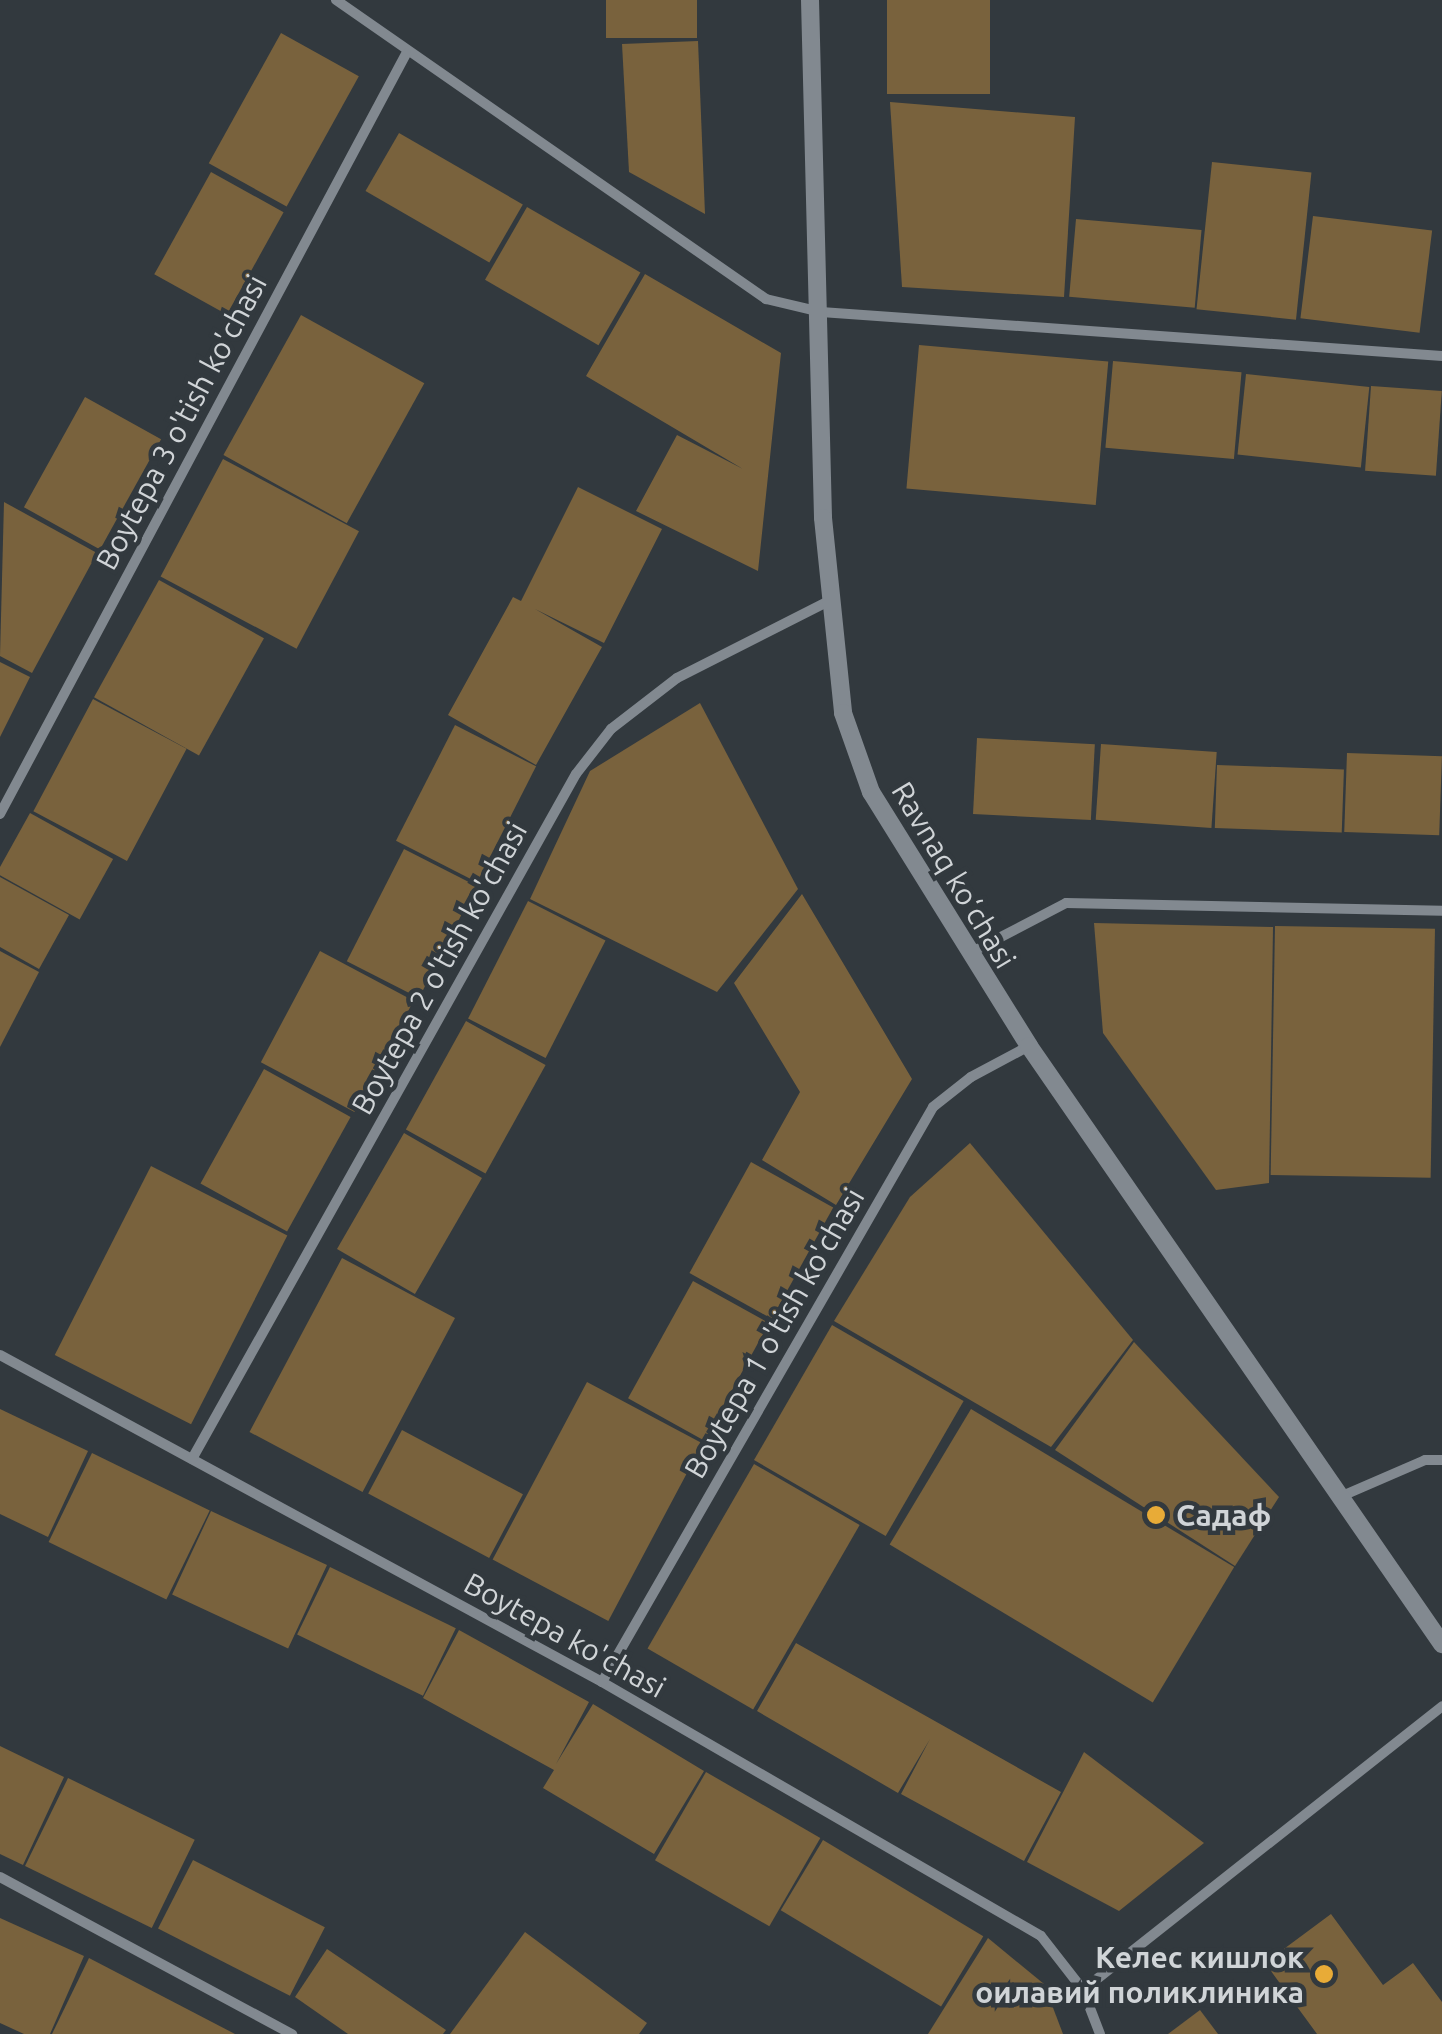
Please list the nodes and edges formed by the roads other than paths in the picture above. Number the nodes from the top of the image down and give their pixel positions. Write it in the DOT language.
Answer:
graph roads {
  1 [pos="336,0"];
  2 [pos="810,0"];
  3 [pos="406,54"];
  4 [pos="821,312"];
  5 [pos="1442,356"];
  6 [pos="832,600"];
  7 [pos="0,814"];
  8 [pos="1442,910"];
  9 [pos="968,954"];
  10 [pos="1029,1046"];
  11 [pos="0,1354"];
  12 [pos="192,1459"];
  13 [pos="1442,1460"];
  14 [pos="1342,1496"];
  15 [pos="1442,1644"];
  16 [pos="602,1682"];
  17 [pos="1442,1706"];
  18 [pos="0,1877"];
  19 [pos="1083,1990"];
  20 [pos="292,2034"];
  21 [pos="1100,2034"];
  1 -- 3 [label="street"];
  2 -- 4 [label="street, Ravnaq ko‘chasi"];
  3 -- 4 [label="street"];
  3 -- 7 [label="street, Boytepa 3 o'tish ko'chasi"];
  4 -- 5 [label="street"];
  4 -- 6 [label="street, Ravnaq ko‘chasi"];
  6 -- 9 [label="street, Ravnaq ko‘chasi"];
  6 -- 12 [label="street, Boytepa 2 o'tish ko'chasi"];
  8 -- 9 [label="street"];
  9 -- 10 [label="street, Ravnaq ko‘chasi"];
  10 -- 14 [label="street, Ravnaq ko‘chasi"];
  10 -- 16 [label="street, Boytepa 1 o'tish ko'chasi"];
  11 -- 12 [label="street, Boytepa ko'chasi"];
  12 -- 16 [label="street, Boytepa ko'chasi"];
  13 -- 14 [label="street"];
  14 -- 15 [label="street, Ravnaq ko‘chasi"];
  16 -- 19 [label="street, Boytepa ko'chasi"];
  17 -- 19 [label="street"];
  18 -- 20 [label="street"];
  19 -- 21 [label="street, Boytepa ko'chasi"];
}
